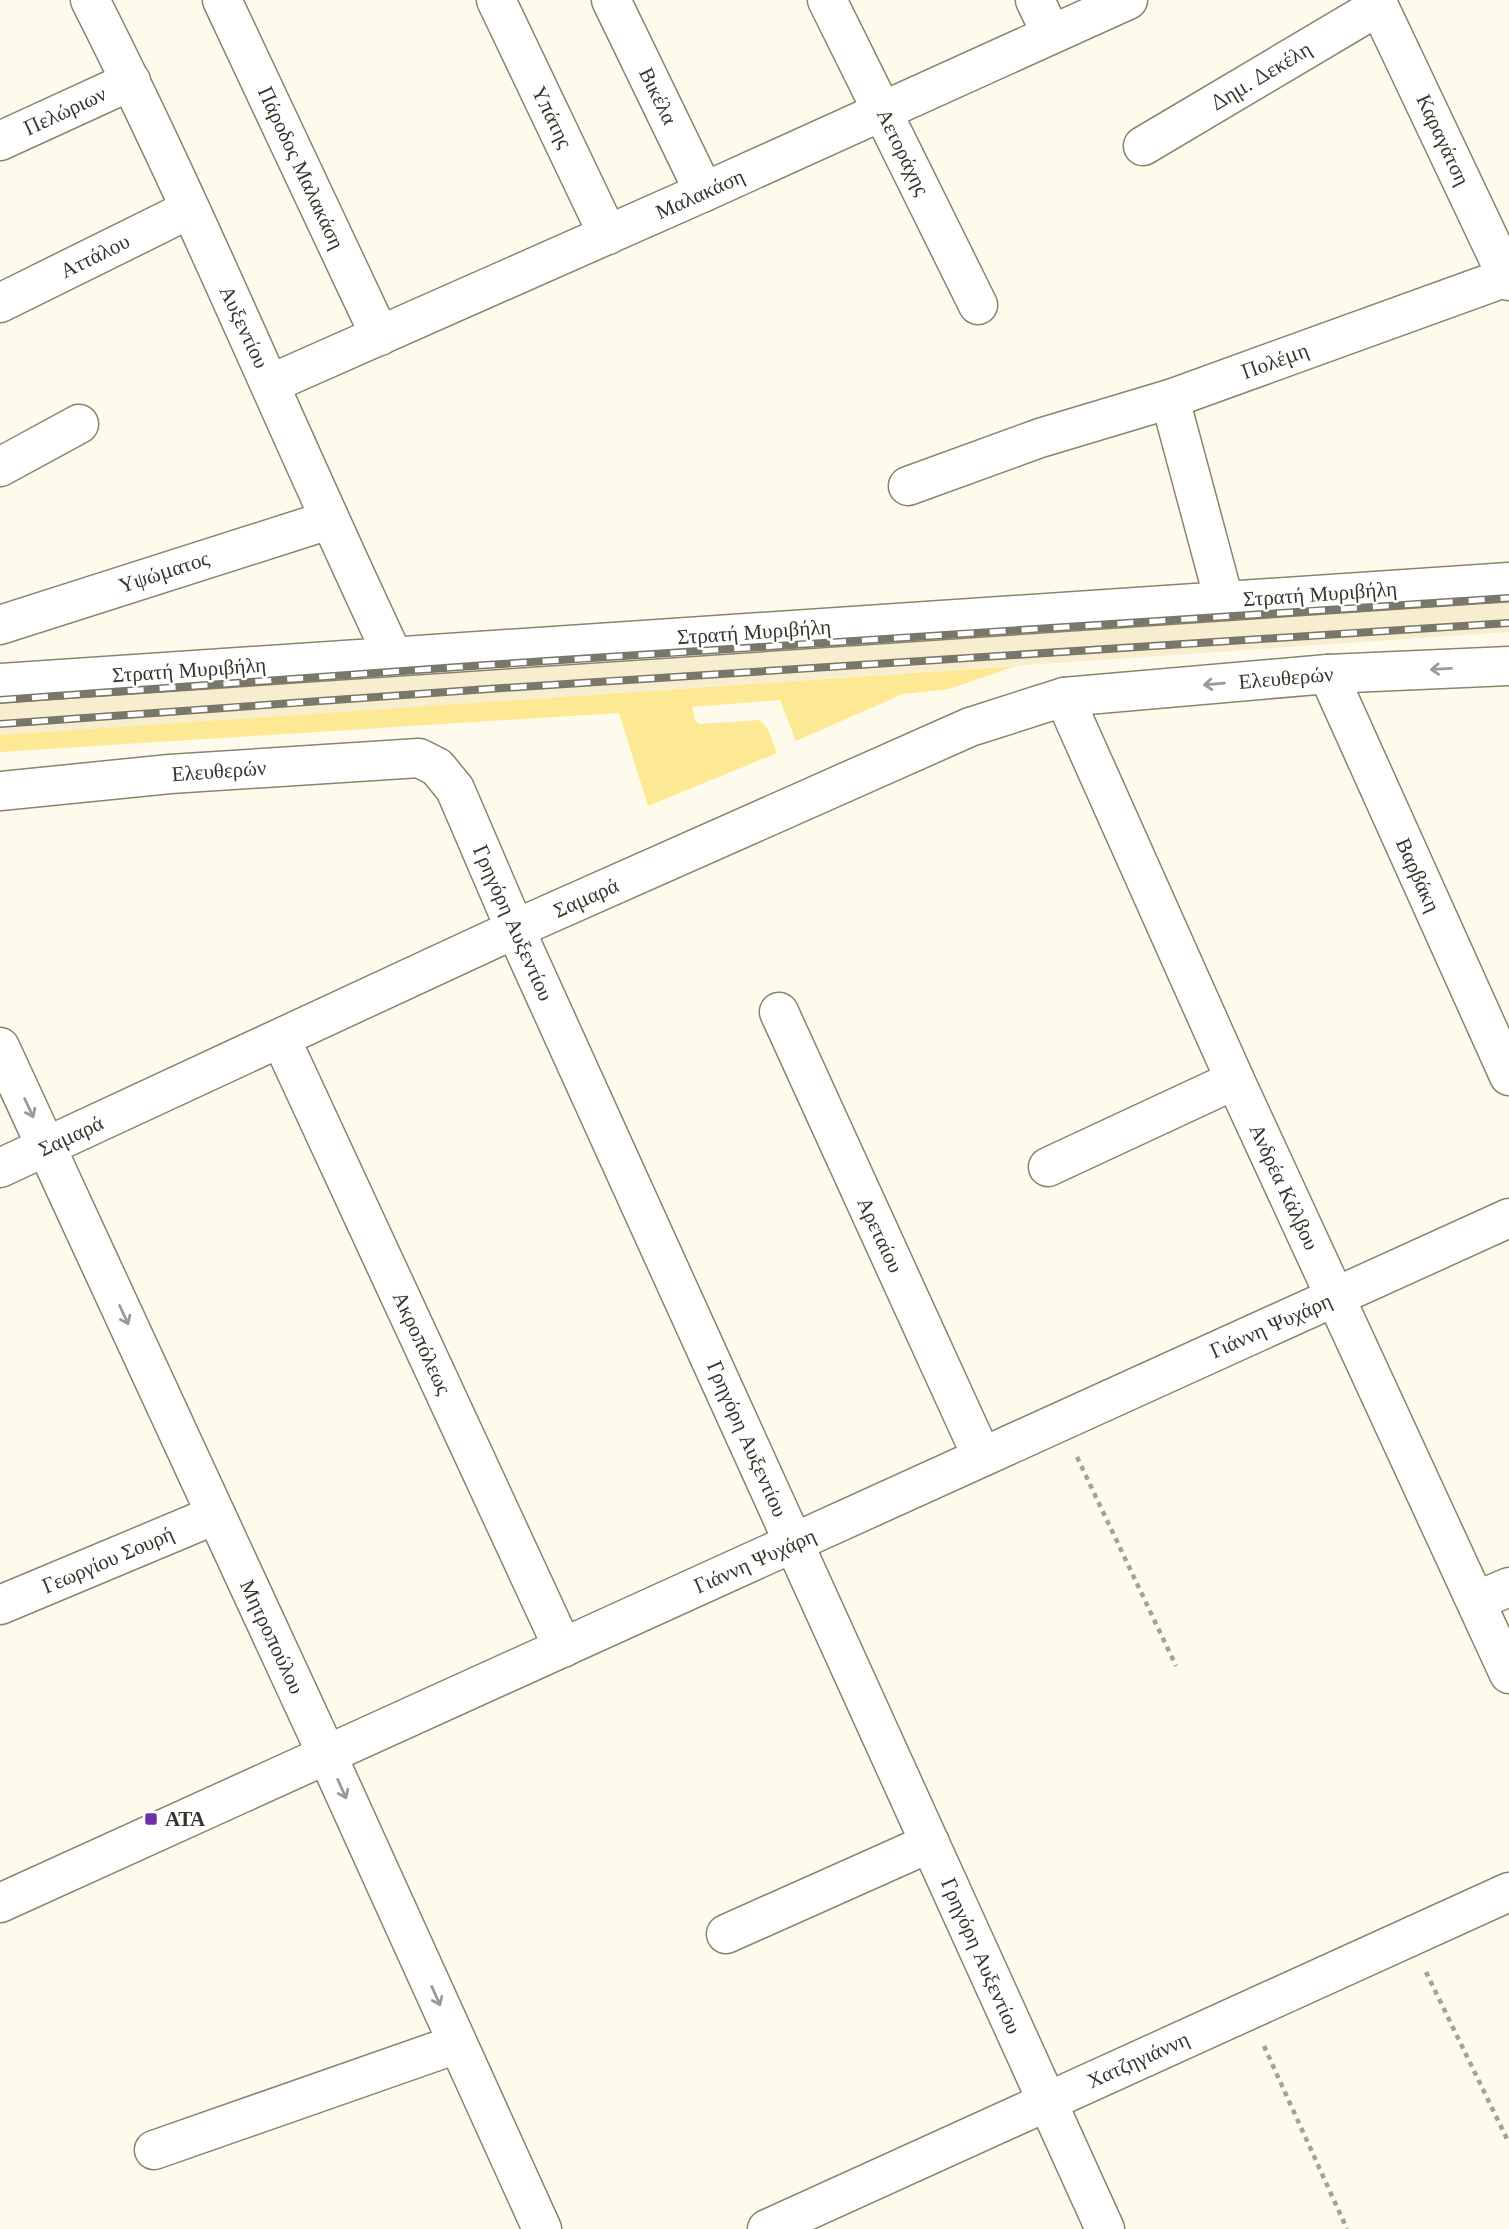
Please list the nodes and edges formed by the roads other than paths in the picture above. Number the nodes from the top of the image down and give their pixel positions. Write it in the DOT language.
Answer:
graph roads {
  1 [pos="90,0"];
  2 [pos="222,0"];
  3 [pos="496,0"];
  4 [pos="611,0"];
  5 [pos="827,0"];
  6 [pos="1035,0"];
  7 [pos="1128,0"];
  8 [pos="1378,3"];
  9 [pos="1051,34"];
  10 [pos="131,81"];
  11 [pos="882,110"];
  12 [pos="0,141"];
  13 [pos="1143,146"];
  14 [pos="704,192"];
  15 [pos="190,209"];
  16 [pos="608,235"];
  17 [pos="1508,279"];
  18 [pos="0,303"];
  19 [pos="978,305"];
  20 [pos="380,336"];
  21 [pos="270,384"];
  22 [pos="1170,399"];
  23 [pos="79,424"];
  24 [pos="0,467"];
  25 [pos="908,485"];
  26 [pos="328,520"];
  27 [pos="1509,582"];
  28 [pos="1224,600"];
  29 [pos="0,625"];
  30 [pos="393,656"];
  31 [pos="1509,666"];
  32 [pos="1328,674"];
  33 [pos="0,683"];
  34 [pos="1064,697"];
  35 [pos="437,766"];
  36 [pos="0,791"];
  37 [pos="514,929"];
  38 [pos="779,1012"];
  39 [pos="281,1039"];
  40 [pos="0,1047"];
  41 [pos="1509,1076"];
  42 [pos="1235,1080"];
  43 [pos="47,1147"];
  44 [pos="1048,1167"];
  45 [pos="0,1168"];
  46 [pos="1509,1218"];
  47 [pos="1334,1297"];
  48 [pos="982,1457"];
  49 [pos="215,1515"];
  50 [pos="794,1543"];
  51 [pos="1492,1594"];
  52 [pos="0,1605"];
  53 [pos="563,1648"];
  54 [pos="1509,1674"];
  55 [pos="327,1755"];
  56 [pos="930,1843"];
  57 [pos="1509,1892"];
  58 [pos="0,1903"];
  59 [pos="726,1934"];
  60 [pos="457,2044"];
  61 [pos="1046,2102"];
  62 [pos="154,2150"];
  63 [pos="542,2229"];
  64 [pos="767,2229"];
  65 [pos="1105,2229"];
  1 -- 10 [label="street, Αυξεντίου"];
  2 -- 20 [label="street, Πάροδος Μαλακάση"];
  3 -- 16 [label="street, Υπάτης"];
  4 -- 14 [label="street, Βικέλα"];
  5 -- 11 [label="street, Αετοράχης"];
  6 -- 9 [label="street"];
  7 -- 9 [label="street, Μαλακάση"];
  8 -- 13 [label="street, Δημ. Δεκέλη"];
  8 -- 17 [label="street, Καραγάτση"];
  9 -- 11 [label="street, Μαλακάση"];
  10 -- 12 [label="street, Πελώριων"];
  10 -- 15 [label="street, Αυξεντίου"];
  11 -- 14 [label="street, Μαλακάση"];
  11 -- 19 [label="street, Αετοράχης"];
  14 -- 16 [label="street, Μαλακάση"];
  15 -- 18 [label="street, Αττάλου"];
  15 -- 21 [label="street, Αυξεντίου"];
  16 -- 20 [label="street, Μαλακάση"];
  17 -- 22 [label="street, Πολέμη"];
  20 -- 21 [label="street, Μαλακάση"];
  21 -- 26 [label="street, Αυξεντίου"];
  22 -- 25 [label="street, Πολέμη"];
  22 -- 28 [label="street"];
  23 -- 24 [label="street"];
  26 -- 29 [label="street, Υψώματος"];
  26 -- 30 [label="street, Αυξεντίου"];
  27 -- 28 [label="street, Στρατή Μυριβήλη"];
  28 -- 30 [label="street, Στρατή Μυριβήλη"];
  30 -- 33 [label="street, Στρατή Μυριβήλη"];
  31 -- 32 [label="street, Ελευθερών, one-way"];
  32 -- 34 [label="street, Ελευθερών, one-way"];
  32 -- 41 [label="street, Βαρβάκη"];
  34 -- 37 [label="street, Σαμαρά"];
  34 -- 42 [label="street, Ανδρέα Κάλβου"];
  35 -- 36 [label="street, Ελευθερών"];
  35 -- 37 [label="street, Γρηγόρη Αυξεντίου"];
  37 -- 39 [label="street, Σαμαρά"];
  37 -- 50 [label="street, Γρηγόρη Αυξεντίου"];
  38 -- 48 [label="street, Αρεταίου"];
  39 -- 43 [label="street, Σαμαρά"];
  39 -- 53 [label="street, Ακροπόλεως"];
  40 -- 43 [label="street, Μητροπούλου, one-way"];
  42 -- 44 [label="street"];
  42 -- 47 [label="street, Ανδρέα Κάλβου"];
  43 -- 45 [label="street, Σαμαρά"];
  43 -- 49 [label="street, Μητροπούλου, one-way"];
  46 -- 47 [label="street, Γιάννη Ψυχάρη"];
  47 -- 48 [label="street, Γιάννη Ψυχάρη"];
  47 -- 51 [label="street, Ανδρέα Κάλβου"];
  48 -- 50 [label="street, Γιάννη Ψυχάρη"];
  49 -- 52 [label="street, Γεωργίου Σουρή"];
  49 -- 55 [label="street, Μητροπούλου"];
  50 -- 53 [label="street, Γιάννη Ψυχάρη"];
  50 -- 56 [label="street, Γρηγόρη Αυξεντίου"];
  51 -- 54 [label="street, Ανδρέα Κάλβου"];
  53 -- 55 [label="street, Γιάννη Ψυχάρη"];
  55 -- 58 [label="street, Γιάννη Ψυχάρη"];
  55 -- 60 [label="street, Μητροπούλου, one-way"];
  56 -- 59 [label="street"];
  56 -- 61 [label="street, Γρηγόρη Αυξεντίου"];
  57 -- 61 [label="street, Χατζηγιάννη"];
  60 -- 62 [label="street"];
  60 -- 63 [label="street, Μητροπούλου"];
  61 -- 64 [label="street, Χατζηγιάννη"];
  61 -- 65 [label="street, Γρηγόρη Αυξεντίου"];
}
